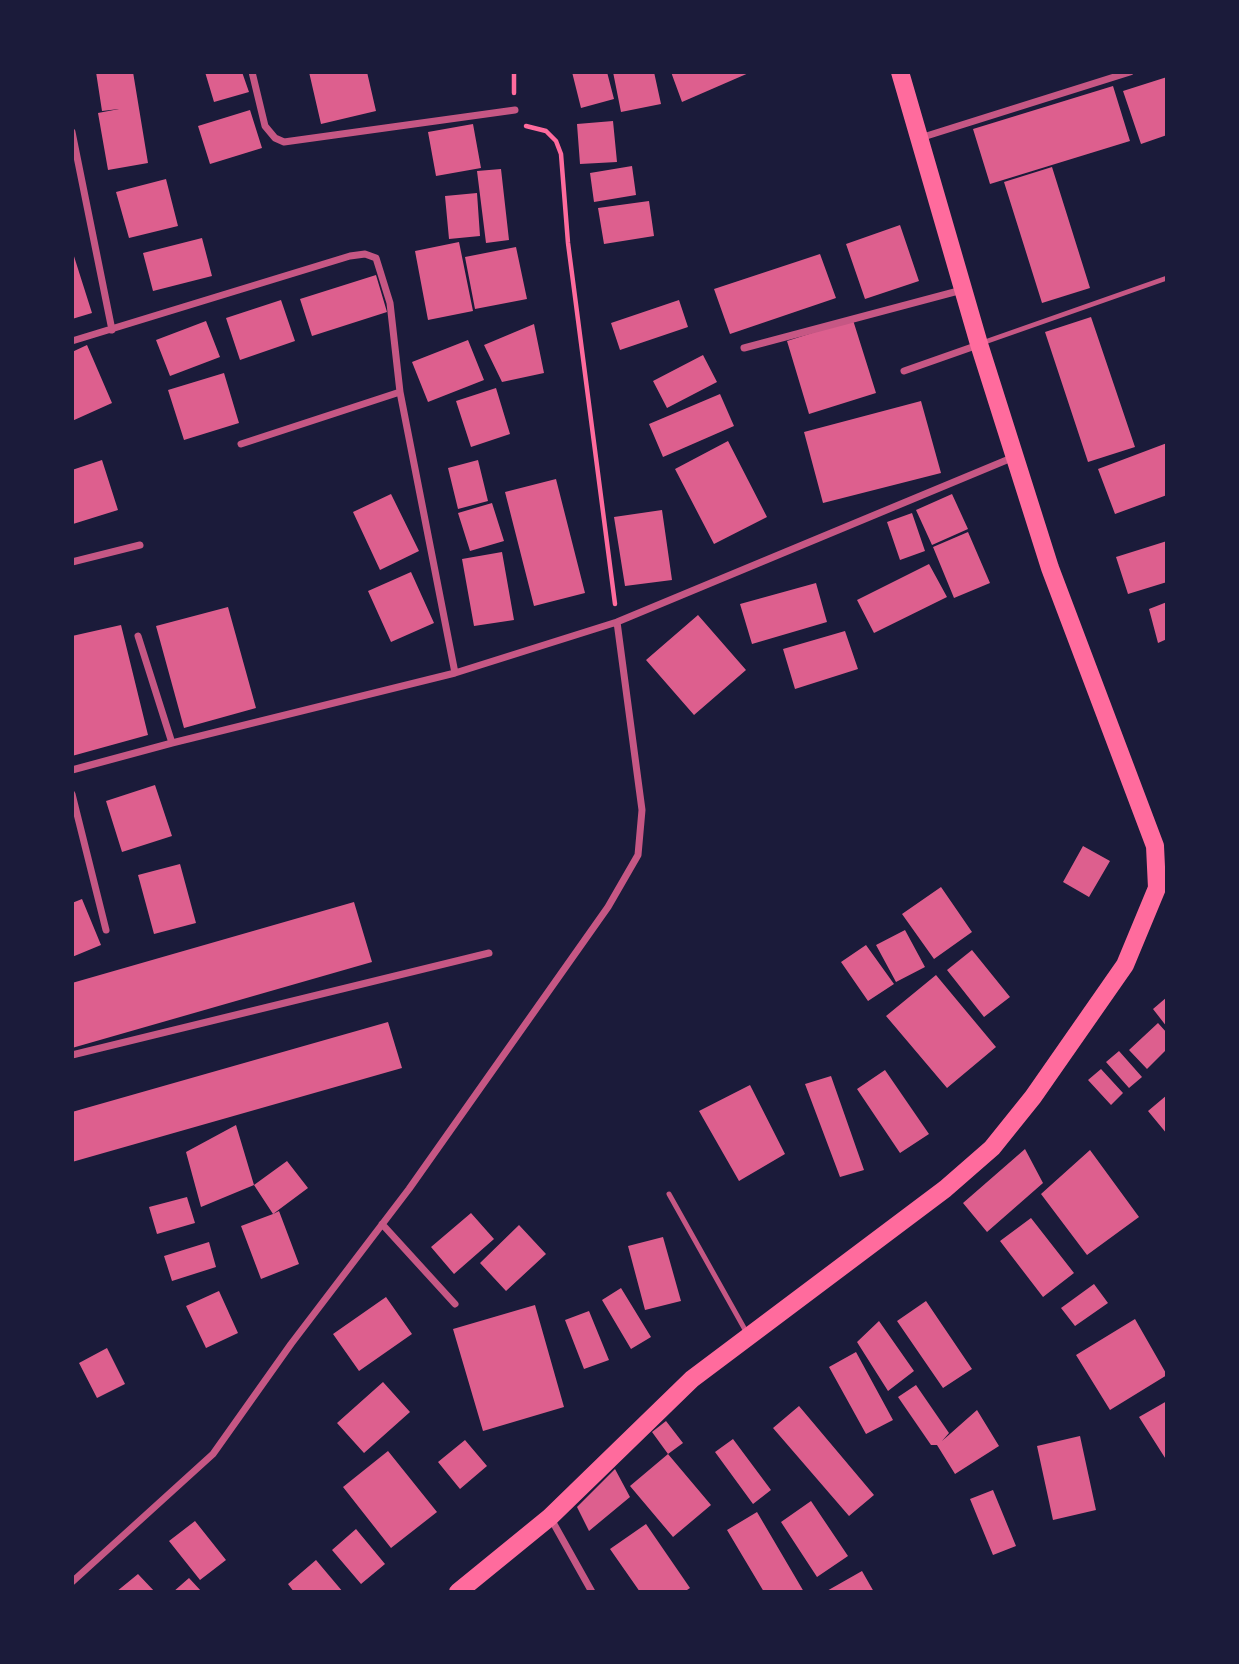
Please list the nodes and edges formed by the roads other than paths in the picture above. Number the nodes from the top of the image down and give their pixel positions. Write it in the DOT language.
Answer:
graph roads {
  1 [pos="252,72"];
  2 [pos="900,72"];
  3 [pos="1130,72"];
  4 [pos="515,110"];
  5 [pos="72,132"];
  6 [pos="919,138"];
  7 [pos="1167,278"];
  8 [pos="963,290"];
  9 [pos="112,330"];
  10 [pos="72,341"];
  11 [pos="979,344"];
  12 [pos="744,348"];
  13 [pos="904,370"];
  14 [pos="401,392"];
  15 [pos="242,444"];
  16 [pos="1014,457"];
  17 [pos="140,545"];
  18 [pos="72,562"];
  19 [pos="617,622"];
  20 [pos="138,636"];
  21 [pos="454,673"];
  22 [pos="172,743"];
  23 [pos="72,770"];
  24 [pos="72,794"];
  25 [pos="106,930"];
  26 [pos="489,953"];
  27 [pos="72,1055"];
  28 [pos="669,1194"];
  29 [pos="382,1224"];
  30 [pos="455,1304"];
  31 [pos="750,1337"];
  32 [pos="551,1517"];
  33 [pos="72,1582"];
  34 [pos="457,1592"];
  35 [pos="592,1592"];
  1 -- 4 [label="street"];
  2 -- 6 [label="main road"];
  3 -- 6 [label="street"];
  5 -- 9 [label="street"];
  6 -- 8 [label="main road"];
  7 -- 11 [label="lane"];
  8 -- 11 [label="main road"];
  8 -- 12 [label="street"];
  9 -- 10 [label="street"];
  9 -- 14 [label="street"];
  11 -- 13 [label="street"];
  11 -- 16 [label="main road"];
  14 -- 15 [label="street"];
  14 -- 21 [label="street"];
  16 -- 19 [label="street"];
  16 -- 31 [label="main road"];
  17 -- 18 [label="street"];
  19 -- 21 [label="street"];
  19 -- 29 [label="street"];
  20 -- 22 [label="street"];
  21 -- 22 [label="street"];
  22 -- 23 [label="street"];
  24 -- 25 [label="street"];
  26 -- 27 [label="street"];
  28 -- 31 [label="lane"];
  29 -- 30 [label="street"];
  29 -- 33 [label="street"];
  31 -- 32 [label="main road"];
  32 -- 34 [label="main road"];
  32 -- 35 [label="street"];
}
